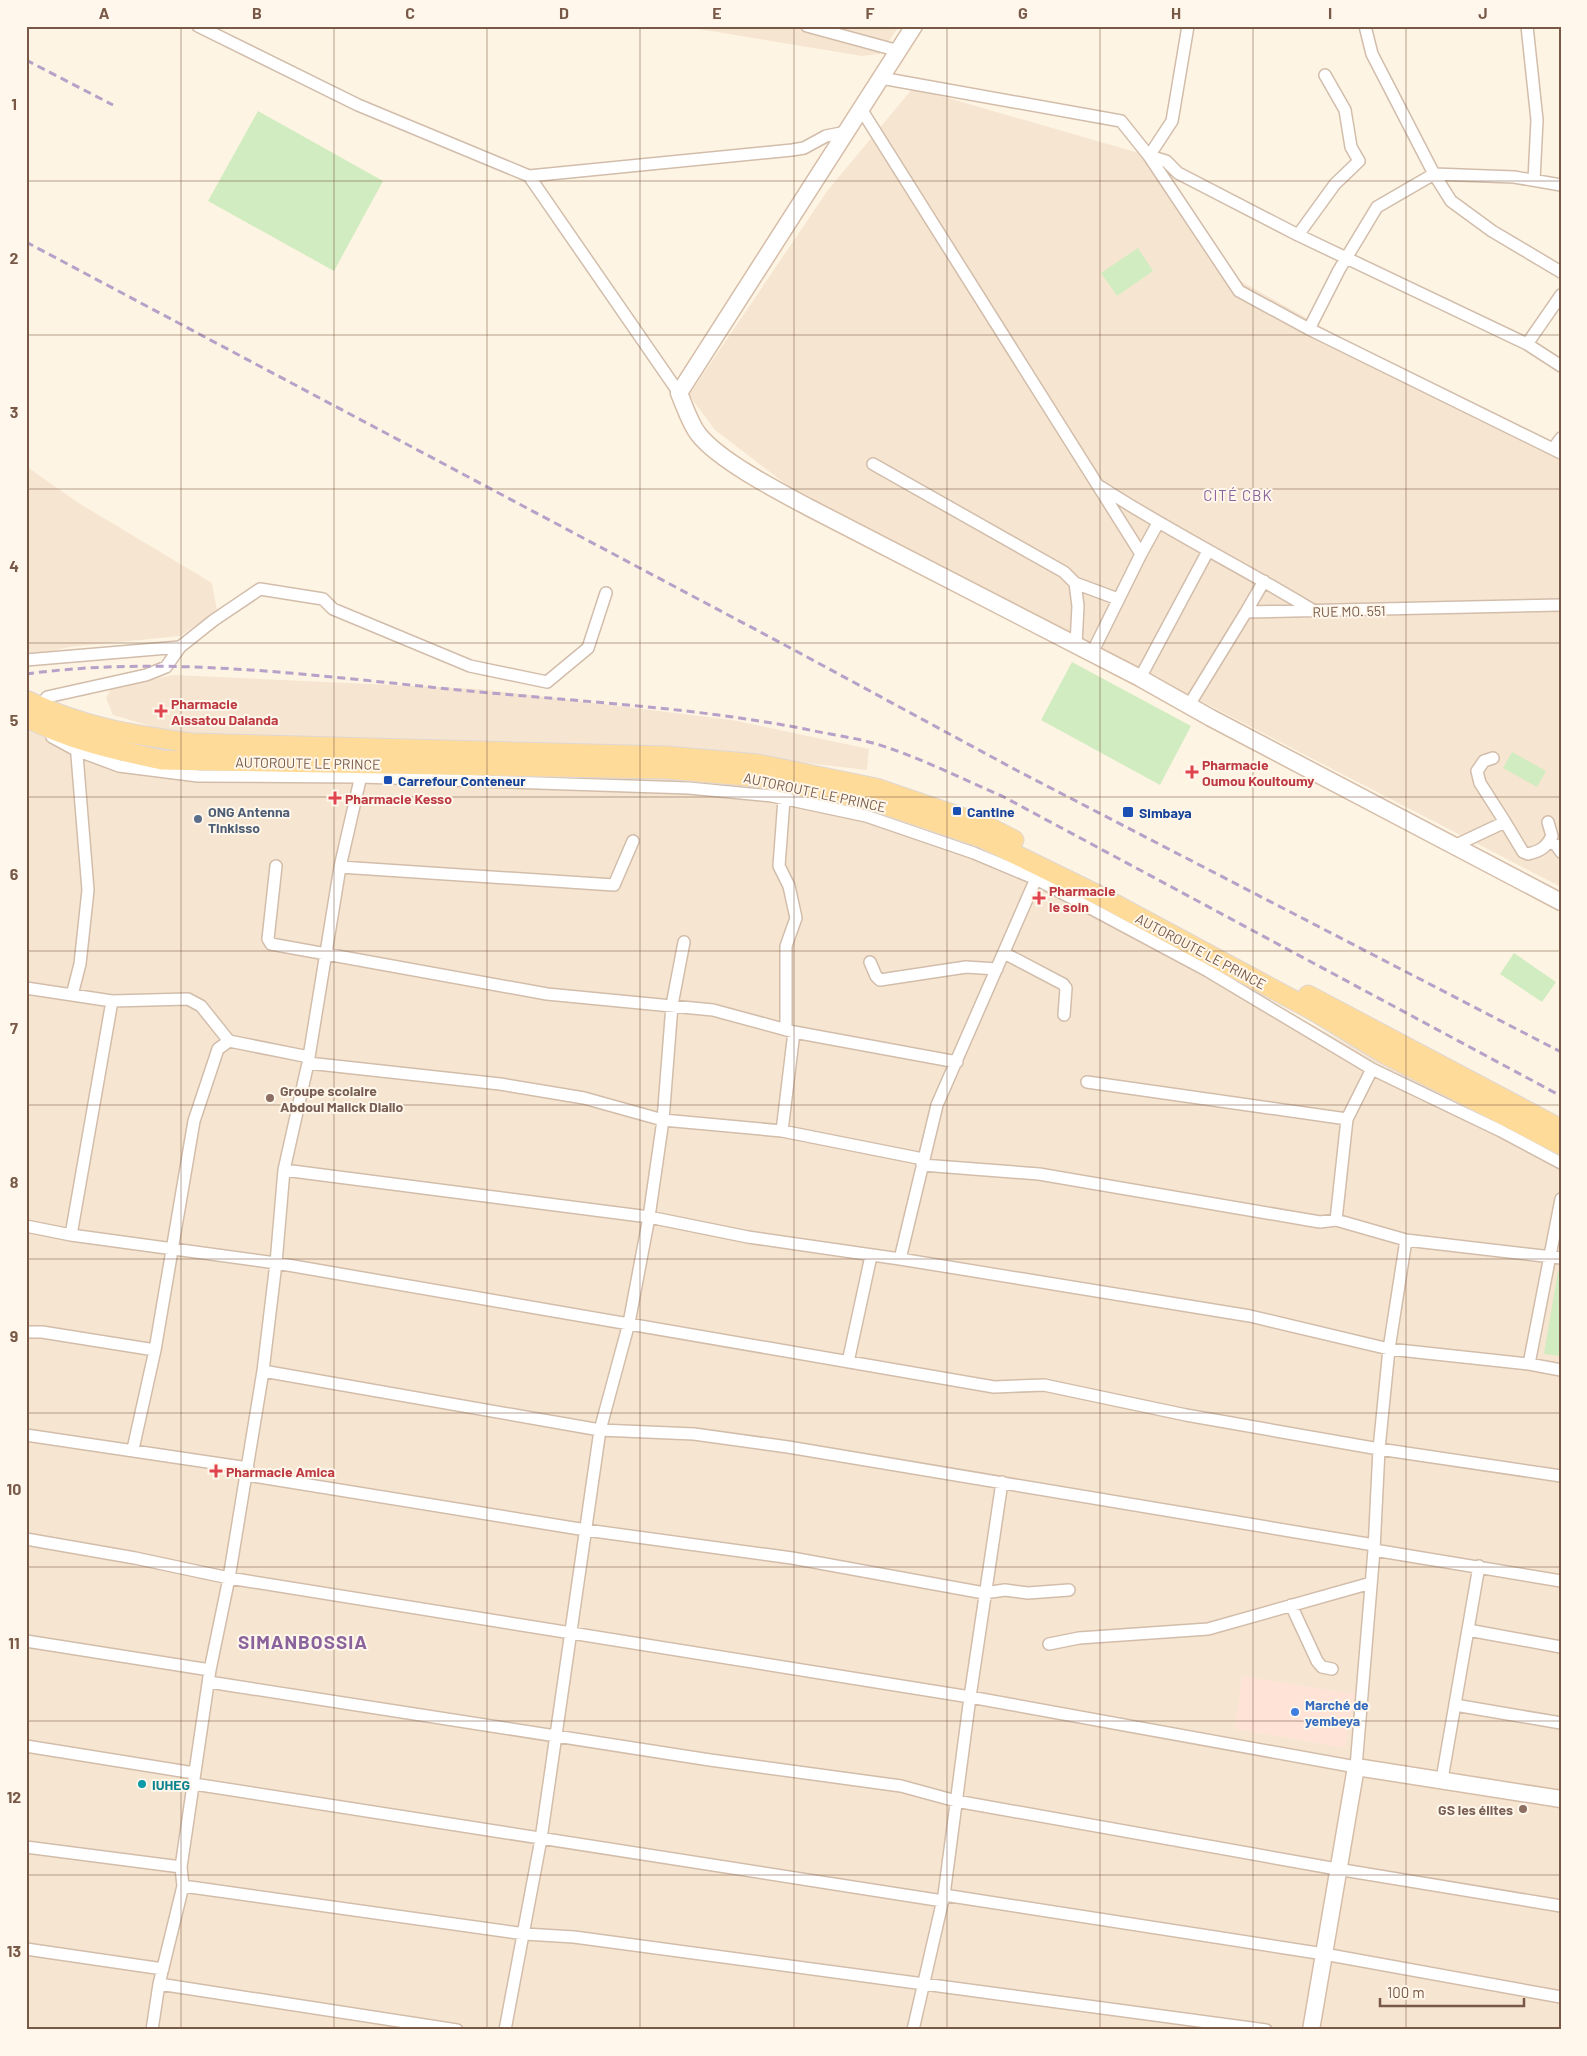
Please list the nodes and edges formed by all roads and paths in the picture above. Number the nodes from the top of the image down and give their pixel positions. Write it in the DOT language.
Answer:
graph roads {
  1 [pos="198,26"];
  2 [pos="807,26"];
  3 [pos="914,26"];
  4 [pos="1188,26"];
  5 [pos="1365,26"];
  6 [pos="1527,26"];
  7 [pos="899,51"];
  8 [pos="1325,75"];
  9 [pos="882,78"];
  10 [pos="861,109"];
  11 [pos="846,132"];
  12 [pos="1149,156"];
  13 [pos="1434,174"];
  14 [pos="529,176"];
  15 [pos="1534,180"];
  16 [pos="1561,185"];
  17 [pos="1298,235"];
  18 [pos="1346,258"];
  19 [pos="1561,272"];
  20 [pos="1561,295"];
  21 [pos="1310,329"];
  22 [pos="1527,344"];
  23 [pos="1561,366"];
  24 [pos="679,393"];
  25 [pos="1561,438"];
  26 [pos="1557,451"];
  27 [pos="873,464"];
  28 [pos="1096,484"];
  29 [pos="1158,523"];
  30 [pos="1208,551"];
  31 [pos="1141,554"];
  32 [pos="1264,581"];
  33 [pos="1075,583"];
  34 [pos="606,593"];
  35 [pos="1118,599"];
  36 [pos="1561,605"];
  37 [pos="1246,612"];
  38 [pos="1316,612"];
  39 [pos="1076,644"];
  40 [pos="180,647"];
  41 [pos="1092,652"];
  42 [pos="26,660"];
  43 [pos="1140,678"];
  44 [pos="1189,705"];
  45 [pos="31,708"];
  46 [pos="26,724"];
  47 [pos="76,745"];
  48 [pos="1493,758"];
  49 [pos="362,771"];
  50 [pos="784,798"];
  51 [pos="1505,822"];
  52 [pos="1548,822"];
  53 [pos="632,841"];
  54 [pos="1549,842"];
  55 [pos="1454,846"];
  56 [pos="1561,852"];
  57 [pos="276,866"];
  58 [pos="340,866"];
  59 [pos="1038,873"];
  60 [pos="1561,902"];
  61 [pos="684,942"];
  62 [pos="1004,953"];
  63 [pos="325,954"];
  64 [pos="870,962"];
  65 [pos="1211,964"];
  66 [pos="997,969"];
  67 [pos="26,988"];
  68 [pos="72,995"];
  69 [pos="112,1001"];
  70 [pos="672,1005"];
  71 [pos="1064,1015"];
  72 [pos="790,1031"];
  73 [pos="228,1041"];
  74 [pos="308,1060"];
  75 [pos="957,1062"];
  76 [pos="1372,1069"];
  77 [pos="1087,1082"];
  78 [pos="663,1120"];
  79 [pos="1347,1120"];
  80 [pos="1561,1130"];
  81 [pos="782,1131"];
  82 [pos="1561,1145"];
  83 [pos="923,1162"];
  84 [pos="1561,1163"];
  85 [pos="284,1170"];
  86 [pos="1561,1199"];
  87 [pos="649,1217"];
  88 [pos="1336,1220"];
  89 [pos="26,1226"];
  90 [pos="71,1235"];
  91 [pos="1406,1240"];
  92 [pos="174,1250"];
  93 [pos="871,1256"];
  94 [pos="1555,1257"];
  95 [pos="900,1259"];
  96 [pos="276,1263"];
  97 [pos="629,1323"];
  98 [pos="26,1332"];
  99 [pos="1389,1349"];
  100 [pos="155,1350"];
  101 [pos="848,1362"];
  102 [pos="1529,1364"];
  103 [pos="1561,1370"];
  104 [pos="263,1372"];
  105 [pos="600,1430"];
  106 [pos="26,1435"];
  107 [pos="133,1449"];
  108 [pos="1379,1449"];
  109 [pos="247,1471"];
  110 [pos="1561,1476"];
  111 [pos="1002,1482"];
  112 [pos="586,1530"];
  113 [pos="26,1539"];
  114 [pos="1374,1547"];
  115 [pos="1479,1566"];
  116 [pos="229,1578"];
  117 [pos="1561,1581"];
  118 [pos="1371,1583"];
  119 [pos="1069,1590"];
  120 [pos="984,1593"];
  121 [pos="1292,1605"];
  122 [pos="1468,1630"];
  123 [pos="571,1635"];
  124 [pos="26,1641"];
  125 [pos="1049,1644"];
  126 [pos="1561,1647"];
  127 [pos="1332,1669"];
  128 [pos="210,1676"];
  129 [pos="970,1698"];
  130 [pos="1455,1704"];
  131 [pos="1561,1723"];
  132 [pos="556,1735"];
  133 [pos="26,1746"];
  134 [pos="1356,1767"];
  135 [pos="194,1779"];
  136 [pos="1442,1779"];
  137 [pos="1561,1799"];
  138 [pos="956,1801"];
  139 [pos="541,1839"];
  140 [pos="26,1847"];
  141 [pos="181,1867"];
  142 [pos="1337,1869"];
  143 [pos="183,1886"];
  144 [pos="943,1898"];
  145 [pos="1561,1906"];
  146 [pos="525,1934"];
  147 [pos="26,1949"];
  148 [pos="1324,1954"];
  149 [pos="163,1969"];
  150 [pos="159,1984"];
  151 [pos="922,1984"];
  152 [pos="1561,1998"];
  153 [pos="152,2030"];
  154 [pos="457,2030"];
  155 [pos="505,2030"];
  156 [pos="913,2030"];
  157 [pos="1266,2030"];
  158 [pos="1311,2030"];
  1 -- 14 [label="street"];
  2 -- 7 [label="street"];
  3 -- 7 [label="street"];
  4 -- 12 [label="street"];
  5 -- 13 [label="street"];
  6 -- 15 [label="street"];
  7 -- 9 [label="street"];
  8 -- 17 [label="street"];
  9 -- 10 [label="street"];
  9 -- 12 [label="street"];
  10 -- 11 [label="street"];
  10 -- 28 [label="street"];
  11 -- 14 [label="street"];
  11 -- 24 [label="street"];
  12 -- 17 [label="street"];
  12 -- 21 [label="street"];
  13 -- 15 [label="street"];
  13 -- 18 [label="street"];
  13 -- 19 [label="street"];
  14 -- 24 [label="street"];
  15 -- 16 [label="street"];
  17 -- 18 [label="street"];
  18 -- 21 [label="street"];
  18 -- 22 [label="street"];
  20 -- 22 [label="street"];
  21 -- 26 [label="street"];
  22 -- 23 [label="street"];
  24 -- 39 [label="street"];
  25 -- 26 [label="street"];
  27 -- 33 [label="street"];
  28 -- 29 [label="street"];
  28 -- 31 [label="street"];
  29 -- 30 [label="street"];
  29 -- 31 [label="street"];
  30 -- 32 [label="street"];
  30 -- 43 [label="street"];
  31 -- 35 [label="street"];
  32 -- 37 [label="street"];
  32 -- 38 [label="street"];
  33 -- 35 [label="street"];
  33 -- 39 [label="street"];
  34 -- 40 [label="street"];
  35 -- 41 [label="street"];
  36 -- 38 [label="street, RUE MO. 551"];
  37 -- 38 [label="street, RUE MO. 551"];
  37 -- 44 [label="street"];
  39 -- 41 [label="street"];
  40 -- 42 [label="street"];
  40 -- 45 [label="street"];
  41 -- 43 [label="street"];
  43 -- 44 [label="street"];
  44 -- 55 [label="street"];
  45 -- 47 [label="main road, AUTOROUTE LE PRINCE"];
  45 -- 80 [label="main road, AUTOROUTE LE PRINCE"];
  46 -- 47 [label="street"];
  47 -- 49 [label="main road, AUTOROUTE LE PRINCE"];
  47 -- 68 [label="street"];
  48 -- 51 [label="street"];
  49 -- 50 [label="street"];
  49 -- 58 [label="street"];
  49 -- 59 [label="main road, AUTOROUTE LE PRINCE"];
  50 -- 59 [label="street"];
  50 -- 72 [label="street"];
  51 -- 54 [label="street"];
  51 -- 55 [label="street"];
  52 -- 54 [label="street"];
  53 -- 58 [label="street"];
  54 -- 56 [label="street"];
  55 -- 60 [label="street"];
  57 -- 63 [label="street"];
  58 -- 63 [label="street"];
  59 -- 62 [label="street"];
  59 -- 65 [label="main road, AUTOROUTE LE PRINCE"];
  61 -- 70 [label="street"];
  62 -- 66 [label="street"];
  62 -- 71 [label="street"];
  63 -- 70 [label="street"];
  63 -- 74 [label="street"];
  64 -- 66 [label="street"];
  65 -- 76 [label="street"];
  65 -- 82 [label="main road, AUTOROUTE LE PRINCE"];
  66 -- 75 [label="street"];
  67 -- 68 [label="street"];
  68 -- 69 [label="street"];
  69 -- 73 [label="street"];
  69 -- 90 [label="street"];
  70 -- 72 [label="street"];
  70 -- 78 [label="street"];
  72 -- 75 [label="street"];
  72 -- 81 [label="street"];
  73 -- 74 [label="street"];
  73 -- 92 [label="street"];
  74 -- 78 [label="street"];
  74 -- 85 [label="street"];
  75 -- 83 [label="street"];
  76 -- 79 [label="street"];
  76 -- 84 [label="street"];
  77 -- 79 [label="street"];
  78 -- 81 [label="street"];
  78 -- 87 [label="street"];
  79 -- 88 [label="street"];
  81 -- 83 [label="street"];
  83 -- 88 [label="street"];
  83 -- 95 [label="street"];
  85 -- 87 [label="street"];
  85 -- 96 [label="street"];
  86 -- 94 [label="street"];
  87 -- 93 [label="street"];
  87 -- 97 [label="street"];
  88 -- 91 [label="street"];
  89 -- 90 [label="street"];
  90 -- 92 [label="street"];
  91 -- 94 [label="street"];
  91 -- 99 [label="street"];
  92 -- 96 [label="street"];
  92 -- 100 [label="street"];
  93 -- 95 [label="street"];
  93 -- 101 [label="street"];
  94 -- 102 [label="street"];
  95 -- 99 [label="street"];
  96 -- 97 [label="street"];
  96 -- 104 [label="street"];
  97 -- 101 [label="street"];
  97 -- 105 [label="street"];
  98 -- 100 [label="street"];
  99 -- 102 [label="street"];
  99 -- 108 [label="street"];
  100 -- 107 [label="street"];
  101 -- 108 [label="street"];
  102 -- 103 [label="street"];
  104 -- 105 [label="street"];
  104 -- 109 [label="street"];
  105 -- 111 [label="street"];
  105 -- 112 [label="street"];
  106 -- 107 [label="street"];
  107 -- 109 [label="street"];
  108 -- 110 [label="street"];
  108 -- 114 [label="street"];
  109 -- 112 [label="street"];
  109 -- 116 [label="street"];
  111 -- 114 [label="street"];
  111 -- 120 [label="street"];
  112 -- 120 [label="street"];
  112 -- 123 [label="street"];
  113 -- 116 [label="street"];
  114 -- 115 [label="street"];
  114 -- 118 [label="street"];
  115 -- 117 [label="street"];
  115 -- 122 [label="street"];
  116 -- 123 [label="street"];
  116 -- 128 [label="street"];
  118 -- 121 [label="street"];
  118 -- 134 [label="street"];
  119 -- 120 [label="street"];
  120 -- 129 [label="street"];
  121 -- 125 [label="street"];
  121 -- 127 [label="street"];
  122 -- 126 [label="street"];
  122 -- 130 [label="street"];
  123 -- 129 [label="street"];
  123 -- 132 [label="street"];
  124 -- 128 [label="street"];
  128 -- 132 [label="street"];
  128 -- 135 [label="street"];
  129 -- 134 [label="street"];
  129 -- 138 [label="street"];
  130 -- 131 [label="street"];
  130 -- 136 [label="street"];
  132 -- 138 [label="street"];
  132 -- 139 [label="street"];
  133 -- 135 [label="street"];
  134 -- 136 [label="street"];
  134 -- 142 [label="street"];
  135 -- 139 [label="street"];
  135 -- 141 [label="street"];
  136 -- 137 [label="street"];
  138 -- 142 [label="street"];
  138 -- 144 [label="street"];
  139 -- 144 [label="street"];
  139 -- 146 [label="street"];
  140 -- 141 [label="street"];
  141 -- 143 [label="street"];
  142 -- 145 [label="street"];
  142 -- 148 [label="street"];
  143 -- 146 [label="street"];
  143 -- 149 [label="street"];
  144 -- 148 [label="street"];
  144 -- 151 [label="street"];
  146 -- 151 [label="street"];
  146 -- 155 [label="street"];
  147 -- 149 [label="street"];
  148 -- 152 [label="street"];
  148 -- 158 [label="street"];
  149 -- 150 [label="street"];
  150 -- 153 [label="street"];
  150 -- 154 [label="street"];
  151 -- 156 [label="street"];
  151 -- 157 [label="street"];
}
